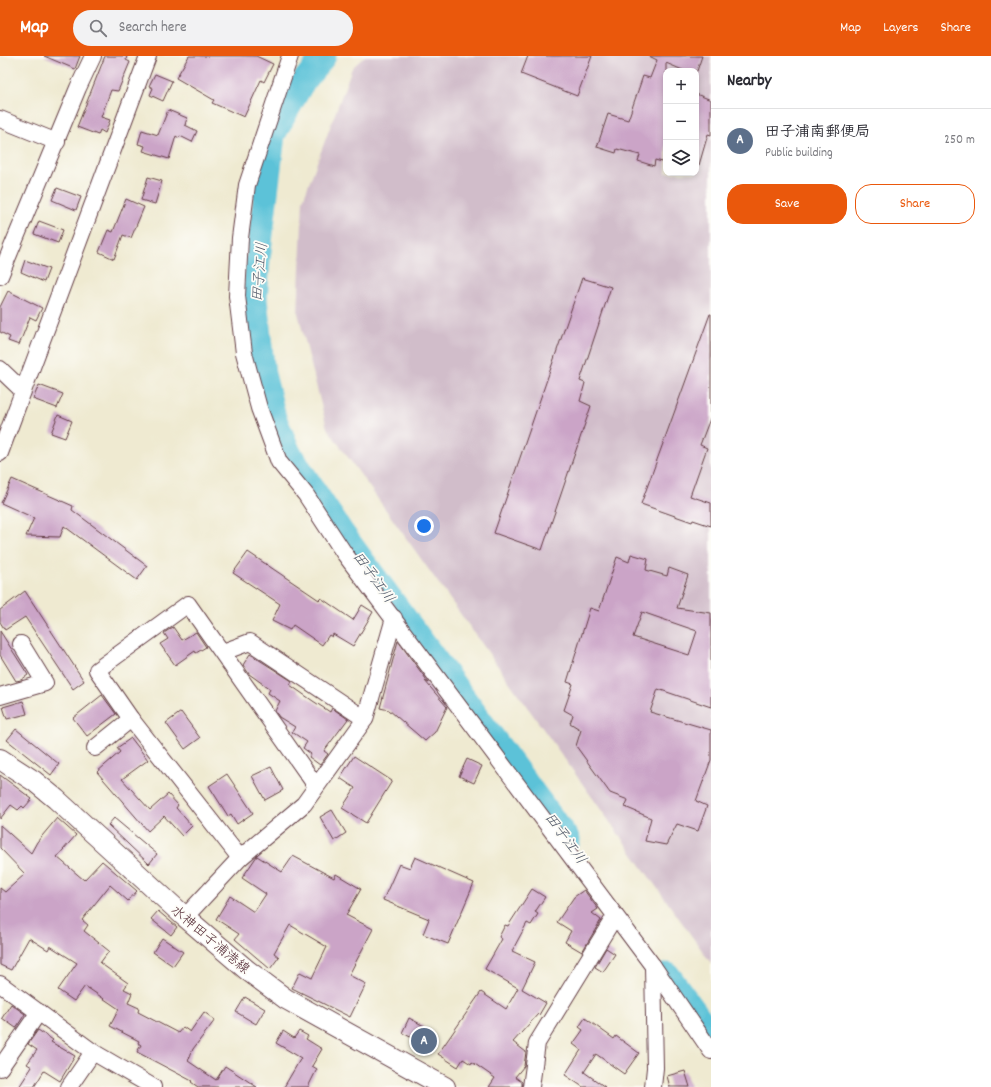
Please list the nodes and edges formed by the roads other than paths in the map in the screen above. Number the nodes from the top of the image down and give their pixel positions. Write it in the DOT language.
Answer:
graph roads {
  1 [pos="93,56"];
  2 [pos="148,56"];
  3 [pos="290,56"];
  4 [pos="0,119"];
  5 [pos="57,142"];
  6 [pos="0,276"];
  7 [pos="0,369"];
  8 [pos="22,390"];
  9 [pos="0,453"];
  10 [pos="394,618"];
  11 [pos="21,644"];
  12 [pos="223,652"];
  13 [pos="0,696"];
  14 [pos="131,719"];
  15 [pos="365,719"];
  16 [pos="95,748"];
  17 [pos="0,759"];
  18 [pos="316,786"];
  19 [pos="240,858"];
  20 [pos="615,916"];
  21 [pos="185,918"];
  22 [pos="653,966"];
  23 [pos="0,984"];
  24 [pos="39,1012"];
  25 [pos="711,1051"];
  26 [pos="93,1052"];
  27 [pos="0,1068"];
  28 [pos="69,1087"];
  29 [pos="153,1087"];
  30 [pos="445,1087"];
  31 [pos="531,1087"];
  32 [pos="653,1087"];
  1 -- 5 [label="street"];
  2 -- 8 [label="street"];
  3 -- 10 [label="street"];
  4 -- 5 [label="street"];
  5 -- 6 [label="street"];
  7 -- 8 [label="street"];
  8 -- 9 [label="street"];
  10 -- 15 [label="street"];
  10 -- 20 [label="street"];
  11 -- 13 [label="street"];
  12 -- 14 [label="street"];
  12 -- 15 [label="street"];
  12 -- 18 [label="street"];
  14 -- 16 [label="street"];
  14 -- 19 [label="street"];
  15 -- 18 [label="street"];
  17 -- 21 [label="main road, 水神田子浦港線"];
  18 -- 19 [label="street"];
  19 -- 21 [label="street"];
  20 -- 22 [label="street"];
  20 -- 31 [label="street"];
  21 -- 30 [label="main road, 水神田子浦港線"];
  22 -- 25 [label="street"];
  22 -- 32 [label="street"];
  23 -- 24 [label="street"];
  24 -- 26 [label="street"];
  24 -- 27 [label="street"];
  26 -- 28 [label="street"];
  26 -- 29 [label="street"];
}
